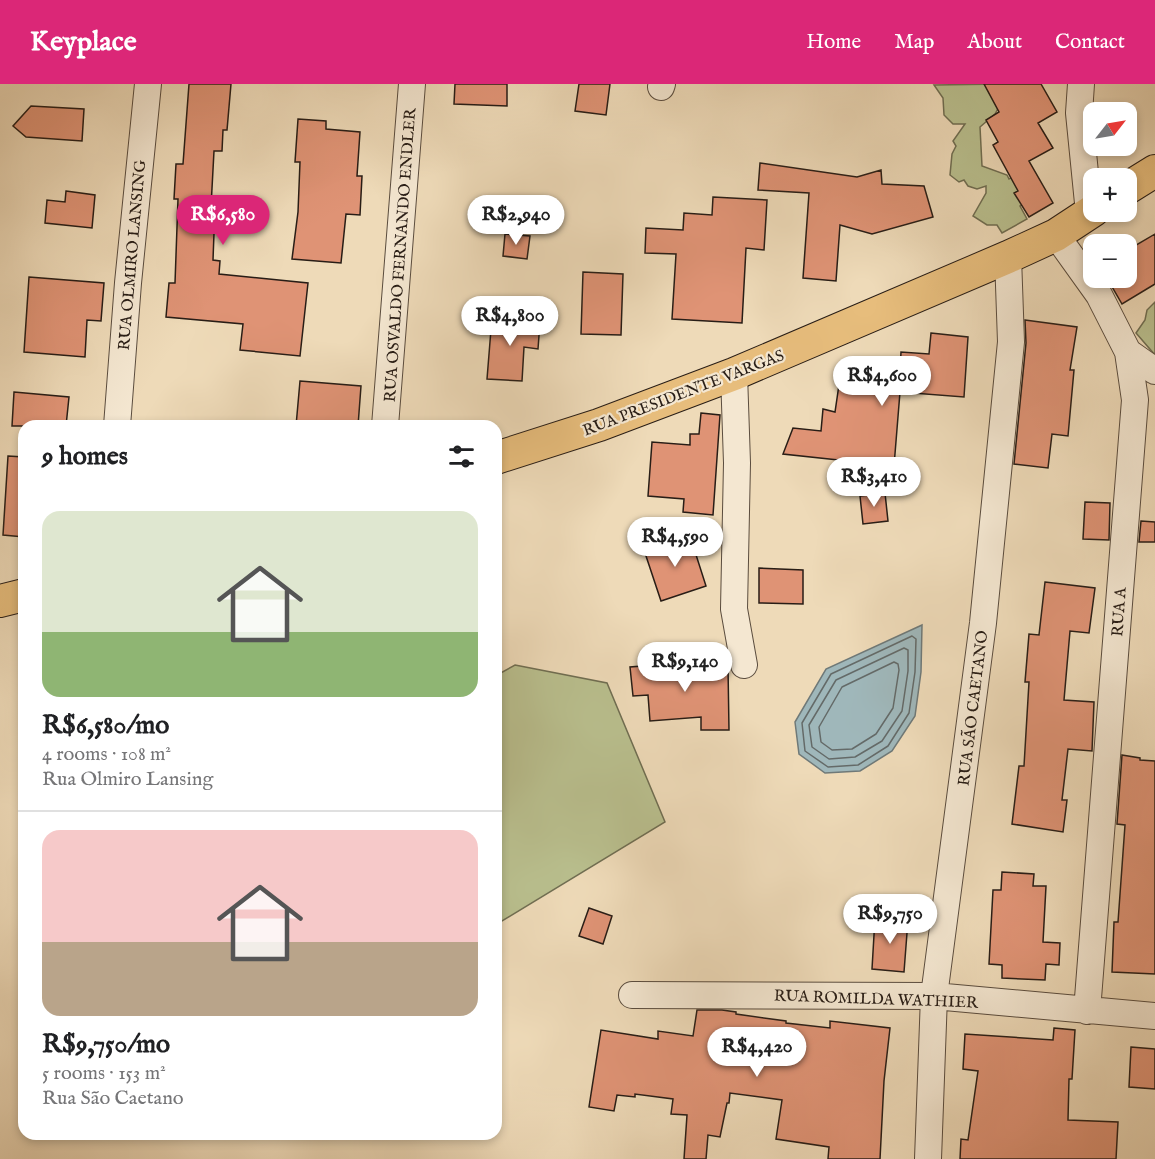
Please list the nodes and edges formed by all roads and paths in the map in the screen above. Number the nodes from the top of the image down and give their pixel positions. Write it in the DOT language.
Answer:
graph roads {
  1 [pos="147,84"];
  2 [pos="412,84"];
  3 [pos="1081,84"];
  4 [pos="1086,168"];
  5 [pos="1155,171"];
  6 [pos="1137,182"];
  7 [pos="1083,217"];
  8 [pos="1056,235"];
  9 [pos="1008,257"];
  10 [pos="1128,352"];
  11 [pos="1155,371"];
  12 [pos="734,374"];
  13 [pos="117,420"];
  14 [pos="385,420"];
  15 [pos="502,457"];
  16 [pos="18,596"];
  17 [pos="0,601"];
  18 [pos="744,665"];
  19 [pos="632,995"];
  20 [pos="934,996"];
  21 [pos="1088,1011"];
  22 [pos="1155,1016"];
  23 [pos="928,1159"];
  1 -- 13 [label="street, RUA OLMIRO LANSING"];
  2 -- 14 [label="street, RUA OSVALDO FERNANDO ENDLER"];
  3 -- 4 [label="street"];
  5 -- 6 [label="main road"];
  7 -- 8 [label="main road, RUA PRESIDENTE VARGAS"];
  8 -- 9 [label="main road, RUA PRESIDENTE VARGAS"];
  8 -- 10 [label="street, RUA A"];
  9 -- 12 [label="main road, RUA PRESIDENTE VARGAS"];
  9 -- 20 [label="street, RUA SÃO CAETANO"];
  10 -- 11 [label="street"];
  10 -- 21 [label="street, RUA A"];
  12 -- 15 [label="main road, RUA PRESIDENTE VARGAS"];
  12 -- 18 [label="street"];
  16 -- 17 [label="main road"];
  19 -- 20 [label="street, RUA ROMILDA WATHIER"];
  20 -- 21 [label="street, RUA ROMILDA WATHIER"];
  20 -- 23 [label="street, RUA SÃO CAETANO"];
  21 -- 22 [label="street, RUA ROMILDA WATHIER"];
}
